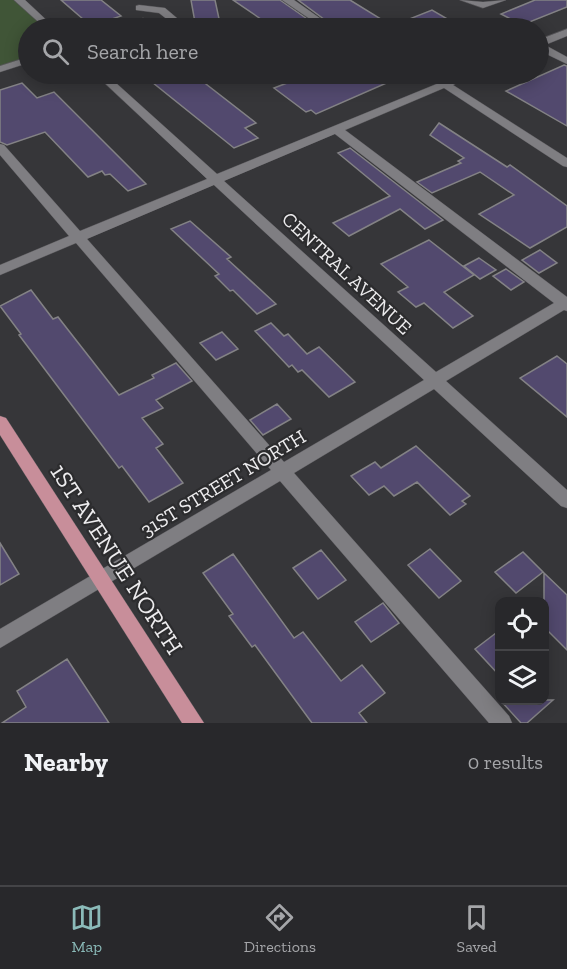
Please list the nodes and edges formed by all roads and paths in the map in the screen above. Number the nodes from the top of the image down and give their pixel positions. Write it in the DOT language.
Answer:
graph roads {
  1 [pos="19,0"];
  2 [pos="128,0"];
  3 [pos="287,0"];
  4 [pos="465,0"];
  5 [pos="501,0"];
  6 [pos="139,8"];
  7 [pos="39,18"];
  8 [pos="142,18"];
  9 [pos="172,18"];
  10 [pos="314,18"];
  11 [pos="567,32"];
  12 [pos="549,39"];
  13 [pos="549,50"];
  14 [pos="567,61"];
  15 [pos="18,63"];
  16 [pos="0,69"];
  17 [pos="111,84"];
  18 [pos="445,84"];
  19 [pos="336,129"];
  20 [pos="0,148"];
  21 [pos="567,164"];
  22 [pos="216,180"];
  23 [pos="78,237"];
  24 [pos="0,270"];
  25 [pos="566,304"];
  26 [pos="435,381"];
  27 [pos="0,422"];
  28 [pos="281,472"];
  29 [pos="567,501"];
  30 [pos="101,578"];
  31 [pos="0,639"];
  32 [pos="194,723"];
  33 [pos="502,723"];
  1 -- 7 [label="street"];
  2 -- 6 [label="street"];
  3 -- 10 [label="street"];
  4 -- 5 [label="street"];
  6 -- 8 [label="street"];
  6 -- 9 [label="street"];
  11 -- 12 [label="street"];
  13 -- 14 [label="street"];
  15 -- 16 [label="street"];
  17 -- 22 [label="street, CENTRAL AVENUE"];
  18 -- 19 [label="street"];
  18 -- 21 [label="street"];
  19 -- 22 [label="street"];
  19 -- 25 [label="street"];
  20 -- 23 [label="street"];
  22 -- 23 [label="street"];
  22 -- 26 [label="street, CENTRAL AVENUE"];
  23 -- 24 [label="street"];
  23 -- 28 [label="street"];
  25 -- 26 [label="street, 31ST STREET NORTH"];
  26 -- 28 [label="street, 31ST STREET NORTH"];
  26 -- 29 [label="street, CENTRAL AVENUE"];
  27 -- 30 [label="main road, 1ST AVENUE NORTH"];
  28 -- 30 [label="street, 31ST STREET NORTH"];
  28 -- 33 [label="street"];
  30 -- 31 [label="street, 31ST STREET NORTH"];
  30 -- 32 [label="main road, 1ST AVENUE NORTH"];
}
